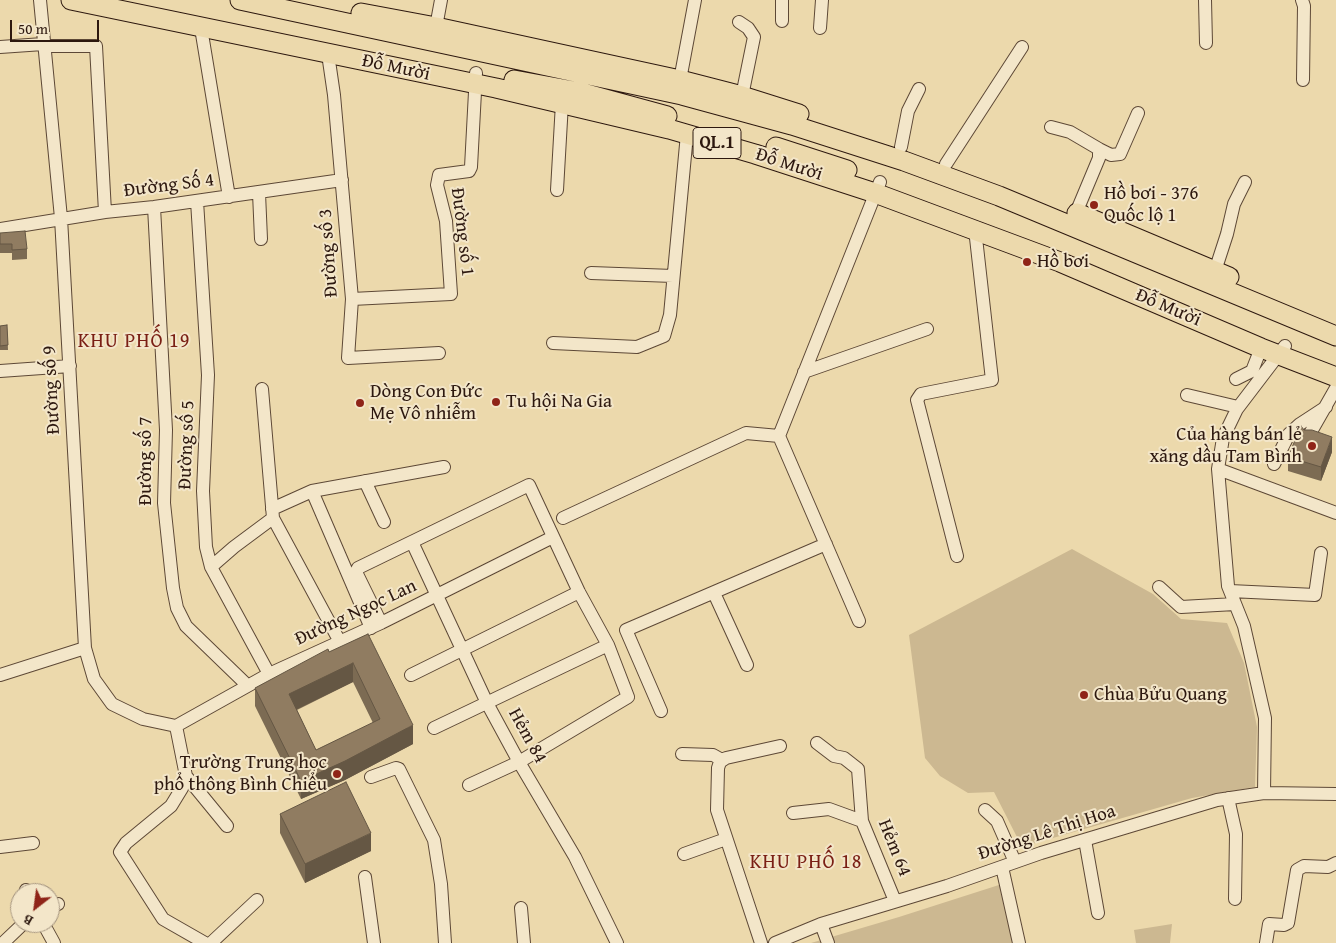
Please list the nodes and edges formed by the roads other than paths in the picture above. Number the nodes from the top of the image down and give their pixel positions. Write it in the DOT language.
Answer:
graph roads {
  1 [pos="40,0"];
  2 [pos="71,0"];
  3 [pos="129,0"];
  4 [pos="240,0"];
  5 [pos="298,0"];
  6 [pos="441,0"];
  7 [pos="695,0"];
  8 [pos="782,0"];
  9 [pos="822,0"];
  10 [pos="1204,0"];
  11 [pos="1302,0"];
  12 [pos="332,8"];
  13 [pos="314,16"];
  14 [pos="739,22"];
  15 [pos="782,22"];
  16 [pos="436,27"];
  17 [pos="201,28"];
  18 [pos="820,28"];
  19 [pos="1206,43"];
  20 [pos="43,45"];
  21 [pos="0,47"];
  22 [pos="1022,47"];
  23 [pos="328,54"];
  24 [pos="475,79"];
  25 [pos="680,80"];
  26 [pos="1303,80"];
  27 [pos="920,89"];
  28 [pos="742,96"];
  29 [pos="562,104"];
  30 [pos="1138,114"];
  31 [pos="1051,127"];
  32 [pos="687,134"];
  33 [pos="901,147"];
  34 [pos="1100,149"];
  35 [pos="946,164"];
  36 [pos="342,180"];
  37 [pos="1244,182"];
  38 [pos="878,188"];
  39 [pos="557,190"];
  40 [pos="259,193"];
  41 [pos="229,197"];
  42 [pos="197,202"];
  43 [pos="154,207"];
  44 [pos="105,212"];
  45 [pos="1076,213"];
  46 [pos="62,218"];
  47 [pos="0,229"];
  48 [pos="975,229"];
  49 [pos="261,238"];
  50 [pos="1215,271"];
  51 [pos="591,273"];
  52 [pos="673,276"];
  53 [pos="352,299"];
  54 [pos="1336,322"];
  55 [pos="927,329"];
  56 [pos="1336,336"];
  57 [pos="553,343"];
  58 [pos="1274,350"];
  59 [pos="439,354"];
  60 [pos="1336,364"];
  61 [pos="70,366"];
  62 [pos="0,371"];
  63 [pos="804,372"];
  64 [pos="1336,377"];
  65 [pos="1236,379"];
  66 [pos="1336,388"];
  67 [pos="262,389"];
  68 [pos="1188,395"];
  69 [pos="1238,407"];
  70 [pos="1326,407"];
  71 [pos="779,436"];
  72 [pos="1308,437"];
  73 [pos="1274,464"];
  74 [pos="444,467"];
  75 [pos="1218,469"];
  76 [pos="366,481"];
  77 [pos="312,491"];
  78 [pos="273,513"];
  79 [pos="1336,513"];
  80 [pos="563,518"];
  81 [pos="384,522"];
  82 [pos="553,537"];
  83 [pos="412,542"];
  84 [pos="826,544"];
  85 [pos="1321,553"];
  86 [pos="957,556"];
  87 [pos="210,567"];
  88 [pos="1159,587"];
  89 [pos="1230,591"];
  90 [pos="580,592"];
  91 [pos="714,593"];
  92 [pos="436,595"];
  93 [pos="1235,604"];
  94 [pos="859,621"];
  95 [pos="376,626"];
  96 [pos="340,642"];
  97 [pos="608,644"];
  98 [pos="85,648"];
  99 [pos="462,648"];
  100 [pos="748,665"];
  101 [pos="269,674"];
  102 [pos="0,675"];
  103 [pos="411,675"];
  104 [pos="247,685"];
  105 [pos="488,703"];
  106 [pos="661,711"];
  107 [pos="176,726"];
  108 [pos="434,728"];
  109 [pos="817,742"];
  110 [pos="780,746"];
  111 [pos="682,754"];
  112 [pos="722,760"];
  113 [pos="519,762"];
  114 [pos="186,776"];
  115 [pos="371,777"];
  116 [pos="469,785"];
  117 [pos="1264,793"];
  118 [pos="1336,794"];
  119 [pos="1228,798"];
  120 [pos="985,810"];
  121 [pos="794,813"];
  122 [pos="862,820"];
  123 [pos="228,826"];
  124 [pos="726,839"];
  125 [pos="1085,840"];
  126 [pos="33,843"];
  127 [pos="0,846"];
  128 [pos="684,854"];
  129 [pos="1015,862"];
  130 [pos="1336,863"];
  131 [pos="1002,867"];
  132 [pos="365,877"];
  133 [pos="1235,898"];
  134 [pos="257,900"];
  135 [pos="895,901"];
  136 [pos="521,908"];
  137 [pos="1098,913"];
  138 [pos="821,924"];
  139 [pos="14,933"];
  140 [pos="3,943"];
  141 [pos="204,943"];
  142 [pos="211,943"];
  143 [pos="374,943"];
  144 [pos="444,943"];
  145 [pos="524,943"];
  146 [pos="617,943"];
  147 [pos="761,943"];
  148 [pos="775,943"];
  149 [pos="828,943"];
  150 [pos="1019,943"];
  151 [pos="1266,943"];
  1 -- 20 [label="street, Đường số 9"];
  2 -- 17 [label="highway, Đỗ Mười / QL.1"];
  3 -- 24 [label="highway, Đỗ Mười / QL.1"];
  4 -- 13 [label="highway, Đỗ Mười / QL.1"];
  5 -- 12 [label="highway"];
  6 -- 16 [label="street"];
  7 -- 25 [label="street"];
  8 -- 15 [label="street"];
  9 -- 18 [label="street"];
  10 -- 19 [label="street"];
  11 -- 26 [label="street"];
  12 -- 13 [label="highway"];
  12 -- 16 [label="highway"];
  13 -- 56 [label="highway, Đỗ Mười / QL.1"];
  14 -- 28 [label="street"];
  16 -- 25 [label="highway"];
  17 -- 23 [label="highway, Đỗ Mười / QL.1"];
  17 -- 41 [label="street"];
  20 -- 21 [label="street"];
  20 -- 44 [label="street"];
  20 -- 46 [label="street, Đường số 9"];
  22 -- 35 [label="street"];
  23 -- 24 [label="highway, Đỗ Mười / QL.1"];
  23 -- 36 [label="street, Đường số 3"];
  24 -- 29 [label="highway, Đỗ Mười / QL.1"];
  24 -- 38 [label="highway, Đỗ Mười / QL.1"];
  24 -- 53 [label="street, Đường số 1"];
  25 -- 28 [label="highway"];
  27 -- 33 [label="street"];
  28 -- 33 [label="highway"];
  29 -- 32 [label="highway, Đỗ Mười / QL.1"];
  29 -- 39 [label="street"];
  30 -- 34 [label="street"];
  31 -- 34 [label="street"];
  32 -- 38 [label="highway, Đỗ Mười / QL.1"];
  32 -- 52 [label="street"];
  33 -- 35 [label="highway"];
  34 -- 45 [label="street"];
  35 -- 45 [label="highway"];
  36 -- 40 [label="street, Đường Số 4"];
  36 -- 53 [label="street, Đường số 3"];
  37 -- 50 [label="street"];
  38 -- 48 [label="highway, Đỗ Mười / QL.1"];
  38 -- 58 [label="highway, Đỗ Mười / QL.1"];
  38 -- 63 [label="street"];
  40 -- 41 [label="street, Đường Số 4"];
  40 -- 49 [label="street"];
  41 -- 42 [label="street, Đường Số 4"];
  42 -- 43 [label="street, Đường Số 4"];
  42 -- 87 [label="street, Đường số 5"];
  43 -- 44 [label="street, Đường Số 4"];
  43 -- 104 [label="street, Đường số 7"];
  44 -- 46 [label="street, Đường Số 4"];
  45 -- 50 [label="highway"];
  46 -- 47 [label="street, Đường Số 4"];
  46 -- 61 [label="street, Đường số 9"];
  48 -- 58 [label="highway, Đỗ Mười / QL.1"];
  48 -- 86 [label="street"];
  50 -- 54 [label="highway"];
  51 -- 52 [label="street"];
  52 -- 57 [label="street"];
  53 -- 59 [label="street, Đường số 3"];
  55 -- 63 [label="street"];
  58 -- 60 [label="highway, Đỗ Mười / QL.1"];
  58 -- 64 [label="highway, Đỗ Mười / QL.1"];
  58 -- 65 [label="street"];
  58 -- 69 [label="street"];
  61 -- 62 [label="street"];
  61 -- 98 [label="street, Đường số 9"];
  63 -- 71 [label="street"];
  66 -- 70 [label="street"];
  67 -- 78 [label="street"];
  68 -- 69 [label="street"];
  69 -- 75 [label="street"];
  70 -- 72 [label="street"];
  70 -- 73 [label="street"];
  71 -- 80 [label="street"];
  71 -- 84 [label="street"];
  74 -- 76 [label="street"];
  75 -- 79 [label="street"];
  75 -- 89 [label="street"];
  76 -- 77 [label="street"];
  76 -- 81 [label="street"];
  77 -- 78 [label="street"];
  77 -- 95 [label="street"];
  78 -- 87 [label="street"];
  78 -- 96 [label="street"];
  82 -- 83 [label="street"];
  82 -- 90 [label="street"];
  82 -- 92 [label="street, Đường Ngọc Lan"];
  83 -- 92 [label="street, Hẻm 84"];
  83 -- 95 [label="street"];
  84 -- 91 [label="street"];
  84 -- 94 [label="street"];
  85 -- 89 [label="street"];
  87 -- 101 [label="street, Đường số 5"];
  88 -- 93 [label="street"];
  89 -- 93 [label="street"];
  90 -- 97 [label="street"];
  90 -- 99 [label="street"];
  91 -- 100 [label="street"];
  91 -- 106 [label="street"];
  92 -- 95 [label="street, Đường Ngọc Lan"];
  92 -- 99 [label="street, Hẻm 84"];
  93 -- 117 [label="street"];
  95 -- 96 [label="street, Đường Ngọc Lan"];
  96 -- 101 [label="street, Đường Ngọc Lan"];
  97 -- 105 [label="street"];
  97 -- 113 [label="street"];
  98 -- 102 [label="street"];
  98 -- 107 [label="street, Đường số 9"];
  99 -- 103 [label="street"];
  99 -- 105 [label="street, Hẻm 84"];
  101 -- 104 [label="street, Đường Ngọc Lan"];
  104 -- 107 [label="street, Đường Ngọc Lan"];
  105 -- 108 [label="street"];
  105 -- 113 [label="street, Hẻm 84"];
  107 -- 114 [label="street"];
  109 -- 122 [label="street, Hẻm 64"];
  110 -- 112 [label="street"];
  111 -- 112 [label="street"];
  112 -- 124 [label="street"];
  113 -- 116 [label="street"];
  113 -- 146 [label="street, Hẻm 84"];
  114 -- 123 [label="street"];
  114 -- 141 [label="street"];
  115 -- 144 [label="street"];
  117 -- 118 [label="street, Đường Lê Thị Hoa"];
  117 -- 119 [label="street, Đường Lê Thị Hoa"];
  119 -- 125 [label="street, Đường Lê Thị Hoa"];
  119 -- 133 [label="street"];
  120 -- 129 [label="street"];
  121 -- 122 [label="street"];
  122 -- 135 [label="street, Hẻm 64"];
  124 -- 128 [label="street"];
  124 -- 147 [label="street"];
  125 -- 129 [label="street, Đường Lê Thị Hoa"];
  125 -- 137 [label="street"];
  126 -- 127 [label="street"];
  129 -- 131 [label="street, Đường Lê Thị Hoa"];
  130 -- 151 [label="street"];
  131 -- 135 [label="street, Đường Lê Thị Hoa"];
  131 -- 150 [label="street"];
  132 -- 143 [label="street"];
  134 -- 142 [label="street"];
  135 -- 138 [label="street, Đường Lê Thị Hoa"];
  136 -- 145 [label="street"];
  138 -- 148 [label="street, Đường Lê Thị Hoa"];
  138 -- 149 [label="street"];
  139 -- 140 [label="street"];
}
